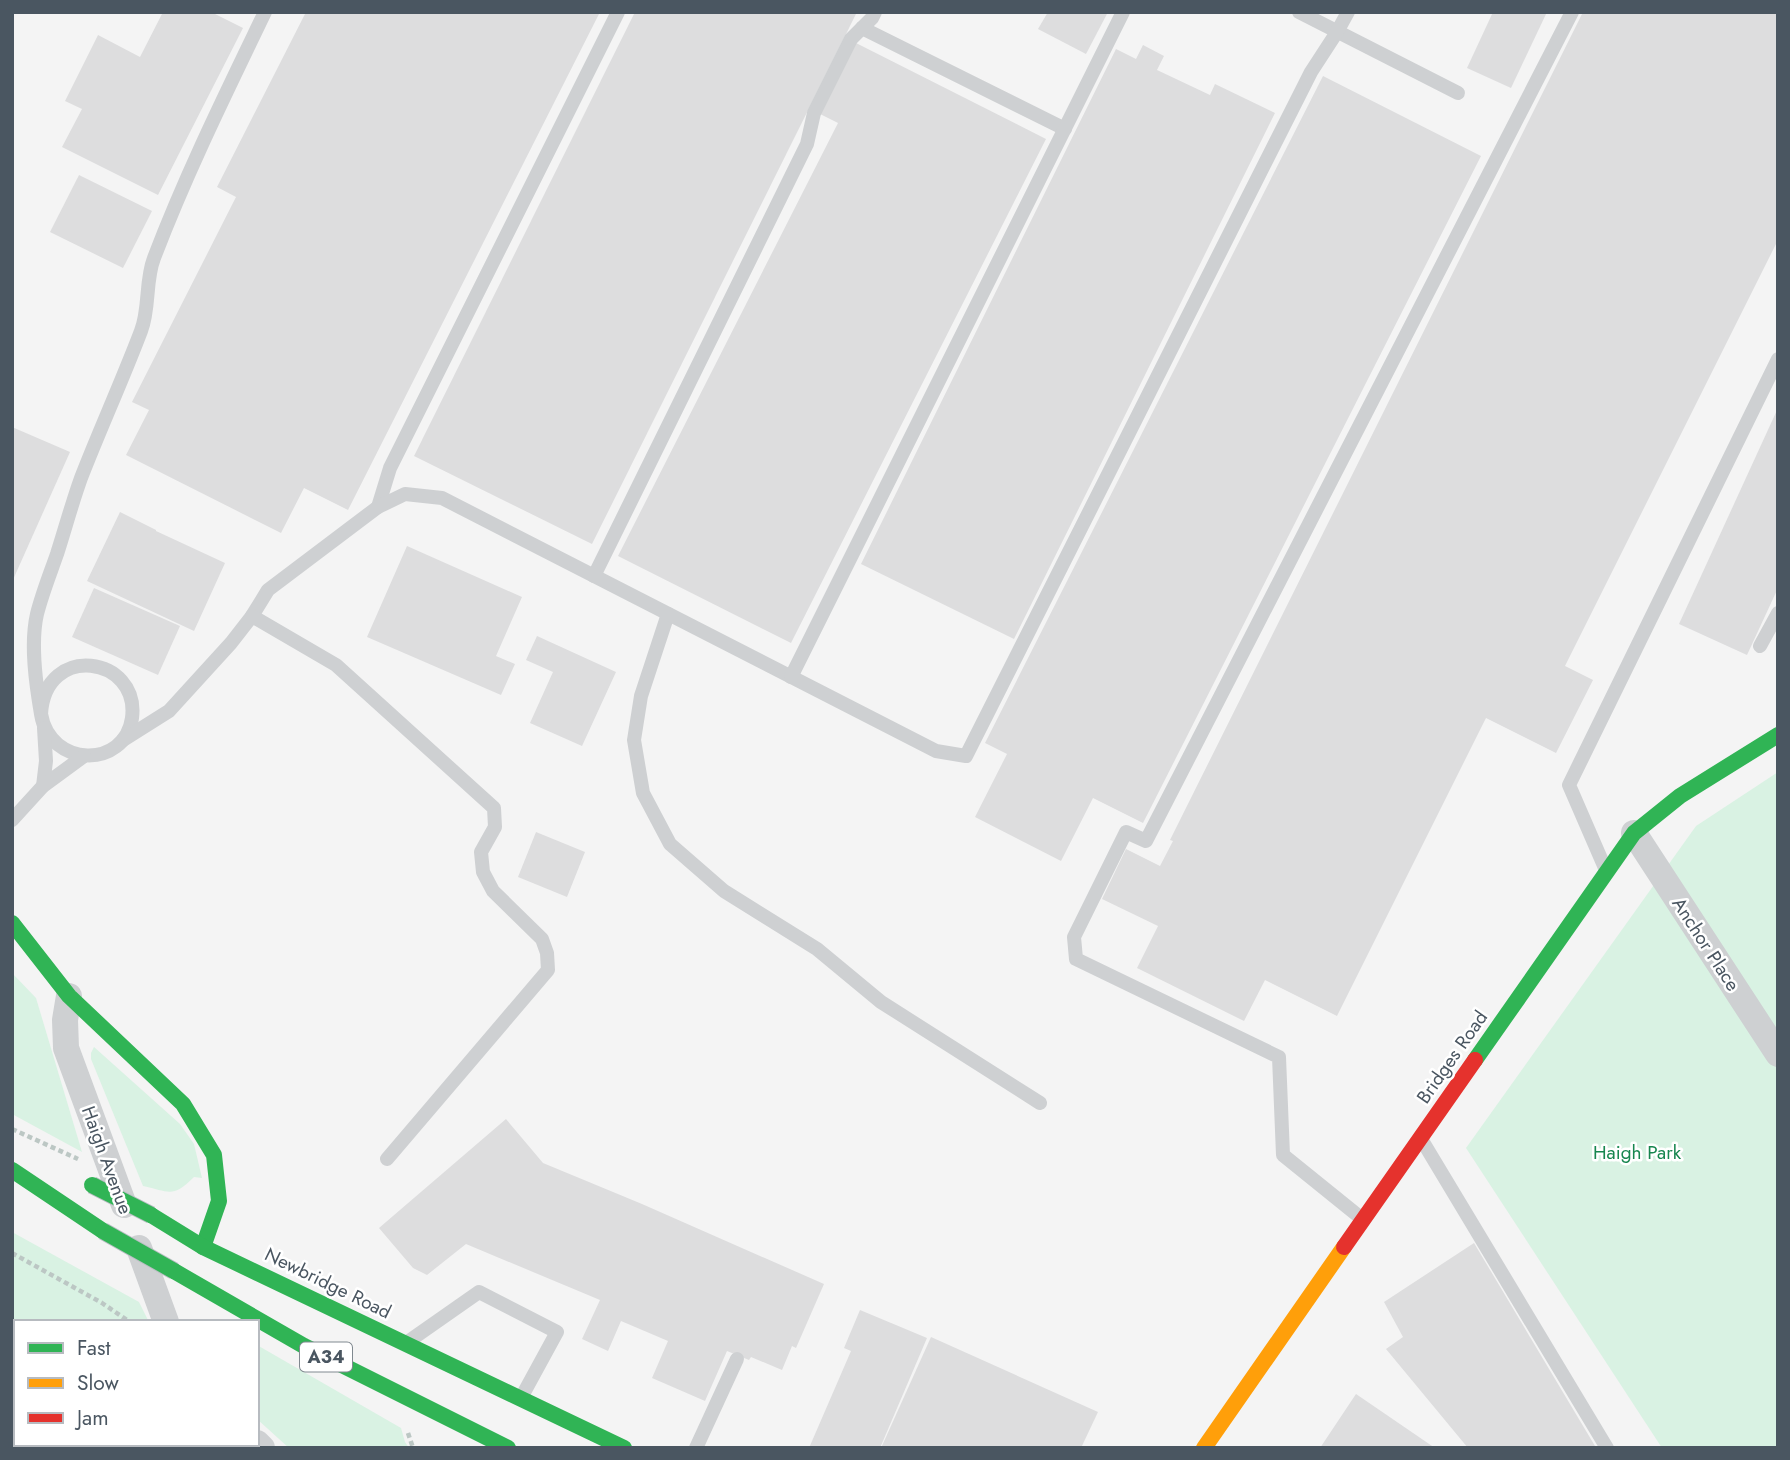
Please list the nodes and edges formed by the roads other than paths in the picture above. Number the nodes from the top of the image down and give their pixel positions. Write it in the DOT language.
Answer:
graph roads {
  1 [pos="265,12"];
  2 [pos="618,12"];
  3 [pos="875,12"];
  4 [pos="1123,12"];
  5 [pos="1299,12"];
  6 [pos="1348,12"];
  7 [pos="1572,12"];
  8 [pos="862,28"];
  9 [pos="1337,32"];
  10 [pos="1458,93"];
  11 [pos="1065,130"];
  12 [pos="1778,359"];
  13 [pos="378,507"];
  14 [pos="594,576"];
  15 [pos="668,614"];
  16 [pos="1778,614"];
  17 [pos="252,616"];
  18 [pos="1760,646"];
  19 [pos="791,677"];
  20 [pos="42,720"];
  21 [pos="1778,735"];
  22 [pos="120,742"];
  23 [pos="84,756"];
  24 [pos="43,786"];
  25 [pos="12,820"];
  26 [pos="1634,833"];
  27 [pos="1606,873"];
  28 [pos="12,923"];
  29 [pos="69,996"];
  30 [pos="1778,1054"];
  31 [pos="1040,1103"];
  32 [pos="1420,1138"];
  33 [pos="387,1159"];
  34 [pos="12,1161"];
  35 [pos="39,1169"];
  36 [pos="12,1170"];
  37 [pos="85,1183"];
  38 [pos="1363,1219"];
  39 [pos="203,1247"];
  40 [pos="165,1320"];
  41 [pos="259,1320"];
  42 [pos="259,1320"];
  43 [pos="405,1344"];
  44 [pos="737,1359"];
  45 [pos="520,1399"];
  46 [pos="477,1442"];
  47 [pos="508,1448"];
  48 [pos="624,1448"];
  49 [pos="696,1448"];
  50 [pos="1203,1448"];
  51 [pos="1607,1448"];
  1 -- 20 [label="lane"];
  2 -- 13 [label="lane"];
  3 -- 8 [label="lane"];
  4 -- 11 [label="lane"];
  5 -- 9 [label="lane"];
  6 -- 9 [label="lane"];
  7 -- 38 [label="lane"];
  8 -- 11 [label="lane"];
  8 -- 14 [label="lane"];
  9 -- 10 [label="lane"];
  9 -- 19 [label="lane"];
  11 -- 19 [label="lane"];
  12 -- 27 [label="lane"];
  13 -- 14 [label="lane"];
  13 -- 17 [label="lane"];
  14 -- 15 [label="lane"];
  15 -- 19 [label="lane"];
  15 -- 31 [label="lane"];
  16 -- 18 [label="lane"];
  17 -- 22 [label="lane"];
  17 -- 33 [label="lane"];
  20 -- 22 [label="lane"];
  20 -- 23 [label="lane"];
  20 -- 24 [label="lane"];
  21 -- 26 [label="main road, Bridges Road"];
  22 -- 23 [label="lane"];
  23 -- 24 [label="lane"];
  24 -- 25 [label="lane"];
  26 -- 27 [label="main road, Bridges Road"];
  26 -- 30 [label="street, Anchor Place"];
  27 -- 32 [label="main road, Bridges Road"];
  28 -- 29 [label="main road"];
  29 -- 39 [label="main road"];
  29 -- 40 [label="street, Haigh Avenue"];
  32 -- 38 [label="main road, Bridges Road"];
  32 -- 51 [label="lane"];
  34 -- 35 [label="main road"];
  36 -- 41 [label="main road, A34, bridge"];
  37 -- 39 [label="main road, Newbridge Road / A34, bridge"];
  38 -- 50 [label="main road, Bridges Road"];
  39 -- 43 [label="main road, Newbridge Road / A34"];
  42 -- 46 [label="main road, A34, bridge"];
  43 -- 45 [label="main road, Newbridge Road / A34"];
  43 -- 45 [label="lane"];
  44 -- 49 [label="lane"];
  45 -- 48 [label="main road, Newbridge Road / A34"];
  46 -- 47 [label="main road, A34"];
}
